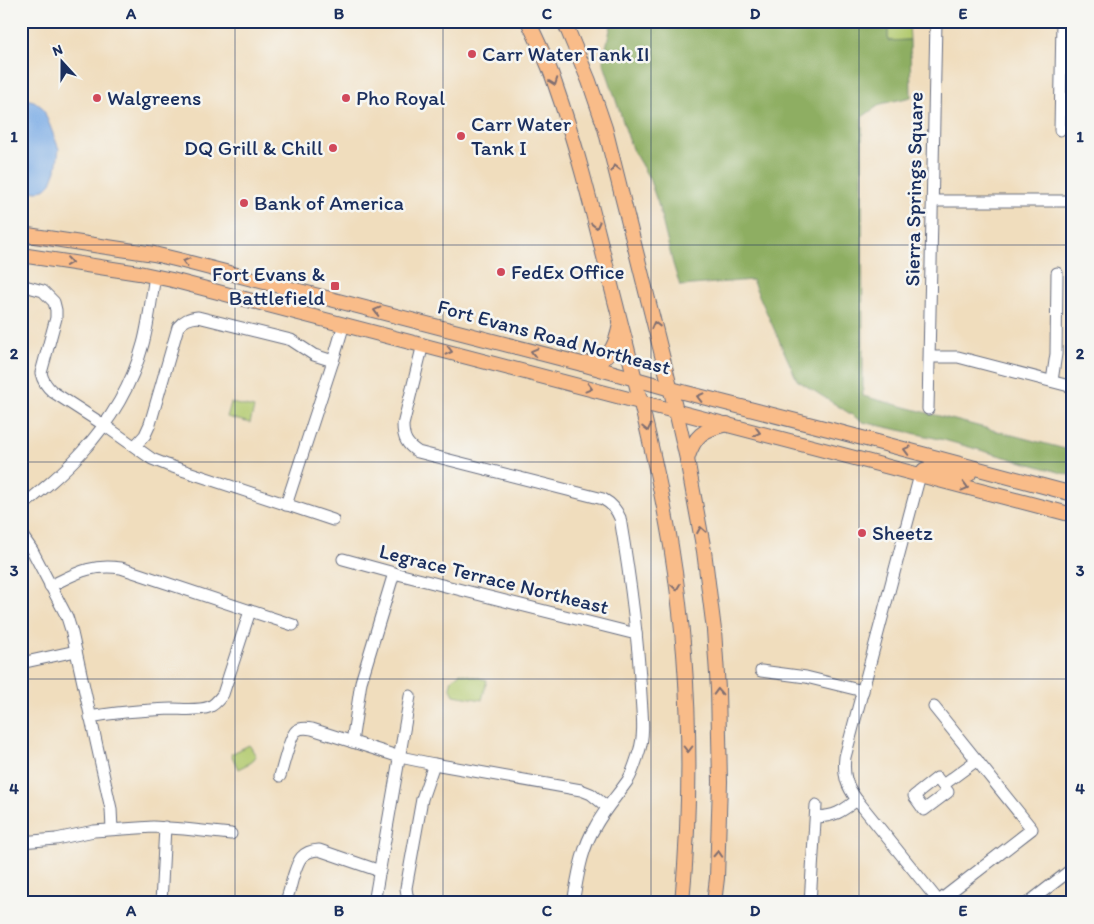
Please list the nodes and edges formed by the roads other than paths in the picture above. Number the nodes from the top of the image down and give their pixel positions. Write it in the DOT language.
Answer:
graph roads {
  1 [pos="528,21"];
  2 [pos="564,21"];
  3 [pos="936,21"];
  4 [pos="1062,21"];
  5 [pos="1067,42"];
  6 [pos="1060,130"];
  7 [pos="933,200"];
  8 [pos="1073,200"];
  9 [pos="21,234"];
  10 [pos="21,255"];
  11 [pos="1057,274"];
  12 [pos="155,276"];
  13 [pos="21,285"];
  14 [pos="620,321"];
  15 [pos="344,324"];
  16 [pos="423,344"];
  17 [pos="930,357"];
  18 [pos="333,362"];
  19 [pos="582,364"];
  20 [pos="636,380"];
  21 [pos="1052,381"];
  22 [pos="1073,387"];
  23 [pos="671,390"];
  24 [pos="641,402"];
  25 [pos="928,409"];
  26 [pos="676,411"];
  27 [pos="727,424"];
  28 [pos="104,425"];
  29 [pos="135,446"];
  30 [pos="687,459"];
  31 [pos="920,475"];
  32 [pos="1030,482"];
  33 [pos="1073,494"];
  34 [pos="286,505"];
  35 [pos="21,507"];
  36 [pos="1073,515"];
  37 [pos="333,520"];
  38 [pos="21,534"];
  39 [pos="343,559"];
  40 [pos="394,573"];
  41 [pos="50,586"];
  42 [pos="250,611"];
  43 [pos="293,625"];
  44 [pos="636,634"];
  45 [pos="76,651"];
  46 [pos="21,662"];
  47 [pos="761,671"];
  48 [pos="863,690"];
  49 [pos="410,696"];
  50 [pos="934,707"];
  51 [pos="90,718"];
  52 [pos="352,742"];
  53 [pos="400,757"];
  54 [pos="977,760"];
  55 [pos="434,764"];
  56 [pos="280,776"];
  57 [pos="943,785"];
  58 [pos="857,800"];
  59 [pos="816,805"];
  60 [pos="607,807"];
  61 [pos="816,817"];
  62 [pos="165,827"];
  63 [pos="112,829"];
  64 [pos="232,834"];
  65 [pos="21,842"];
  66 [pos="1072,869"];
  67 [pos="380,871"];
  68 [pos="286,901"];
  69 [pos="940,902"];
  70 [pos="161,903"];
  71 [pos="374,903"];
  72 [pos="412,903"];
  73 [pos="573,903"];
  74 [pos="682,903"];
  75 [pos="714,903"];
  76 [pos="810,903"];
  77 [pos="1028,903"];
  1 -- 14 [label="main road, one-way"];
  23 -- 2 [label="main road, one-way"];
  3 -- 7 [label="street, Sierra Springs Square"];
  4 -- 5 [label="street"];
  5 -- 6 [label="street"];
  7 -- 8 [label="street"];
  7 -- 17 [label="street, Sierra Springs Square"];
  19 -- 9 [label="main road, Fort Evans Road Northeast, one-way"];
  10 -- 12 [label="main road, Fort Evans Road Northeast, one-way"];
  11 -- 21 [label="street"];
  12 -- 15 [label="main road, Fort Evans Road Northeast"];
  12 -- 28 [label="street"];
  13 -- 28 [label="street"];
  14 -- 19 [label="main road"];
  14 -- 20 [label="main road"];
  15 -- 16 [label="main road, Fort Evans Road Northeast"];
  15 -- 18 [label="street"];
  16 -- 24 [label="main road, Fort Evans Road Northeast, one-way"];
  16 -- 44 [label="street"];
  17 -- 21 [label="street"];
  17 -- 25 [label="street, Sierra Springs Square"];
  18 -- 29 [label="street"];
  18 -- 34 [label="street"];
  19 -- 20 [label="main road, Fort Evans Road Northeast"];
  20 -- 23 [label="main road, Fort Evans Road Northeast"];
  20 -- 24 [label="main road"];
  21 -- 22 [label="street"];
  23 -- 26 [label="main road"];
  32 -- 23 [label="main road, Fort Evans Road Northeast, one-way"];
  24 -- 26 [label="main road, Fort Evans Road Northeast"];
  24 -- 74 [label="main road, one-way"];
  26 -- 27 [label="main road, Fort Evans Road Northeast"];
  26 -- 30 [label="main road"];
  27 -- 30 [label="main road"];
  27 -- 31 [label="main road, Fort Evans Road Northeast, one-way"];
  28 -- 29 [label="street"];
  28 -- 35 [label="street"];
  29 -- 34 [label="street"];
  75 -- 30 [label="main road, one-way"];
  31 -- 32 [label="main road"];
  31 -- 36 [label="main road, Fort Evans Road Northeast, one-way"];
  31 -- 48 [label="street"];
  32 -- 33 [label="main road, Fort Evans Road Northeast"];
  34 -- 37 [label="street"];
  38 -- 41 [label="street"];
  39 -- 40 [label="street, Legrace Terrace Northeast"];
  40 -- 44 [label="street, Legrace Terrace Northeast"];
  40 -- 52 [label="street"];
  41 -- 42 [label="street"];
  41 -- 45 [label="street"];
  42 -- 43 [label="street"];
  42 -- 51 [label="street"];
  44 -- 60 [label="street"];
  45 -- 46 [label="street"];
  45 -- 51 [label="street"];
  47 -- 48 [label="street"];
  48 -- 58 [label="street"];
  49 -- 53 [label="street"];
  50 -- 54 [label="street"];
  51 -- 63 [label="street"];
  52 -- 53 [label="street"];
  52 -- 56 [label="street"];
  53 -- 55 [label="street"];
  53 -- 67 [label="street"];
  54 -- 57 [label="street"];
  54 -- 69 [label="street"];
  55 -- 60 [label="street"];
  55 -- 72 [label="street"];
  58 -- 61 [label="street"];
  58 -- 69 [label="street"];
  59 -- 61 [label="street"];
  60 -- 73 [label="street"];
  61 -- 76 [label="street"];
  62 -- 63 [label="street"];
  62 -- 64 [label="street"];
  62 -- 70 [label="street"];
  63 -- 65 [label="street"];
  66 -- 77 [label="street"];
  67 -- 68 [label="street"];
  67 -- 71 [label="street"];
}
